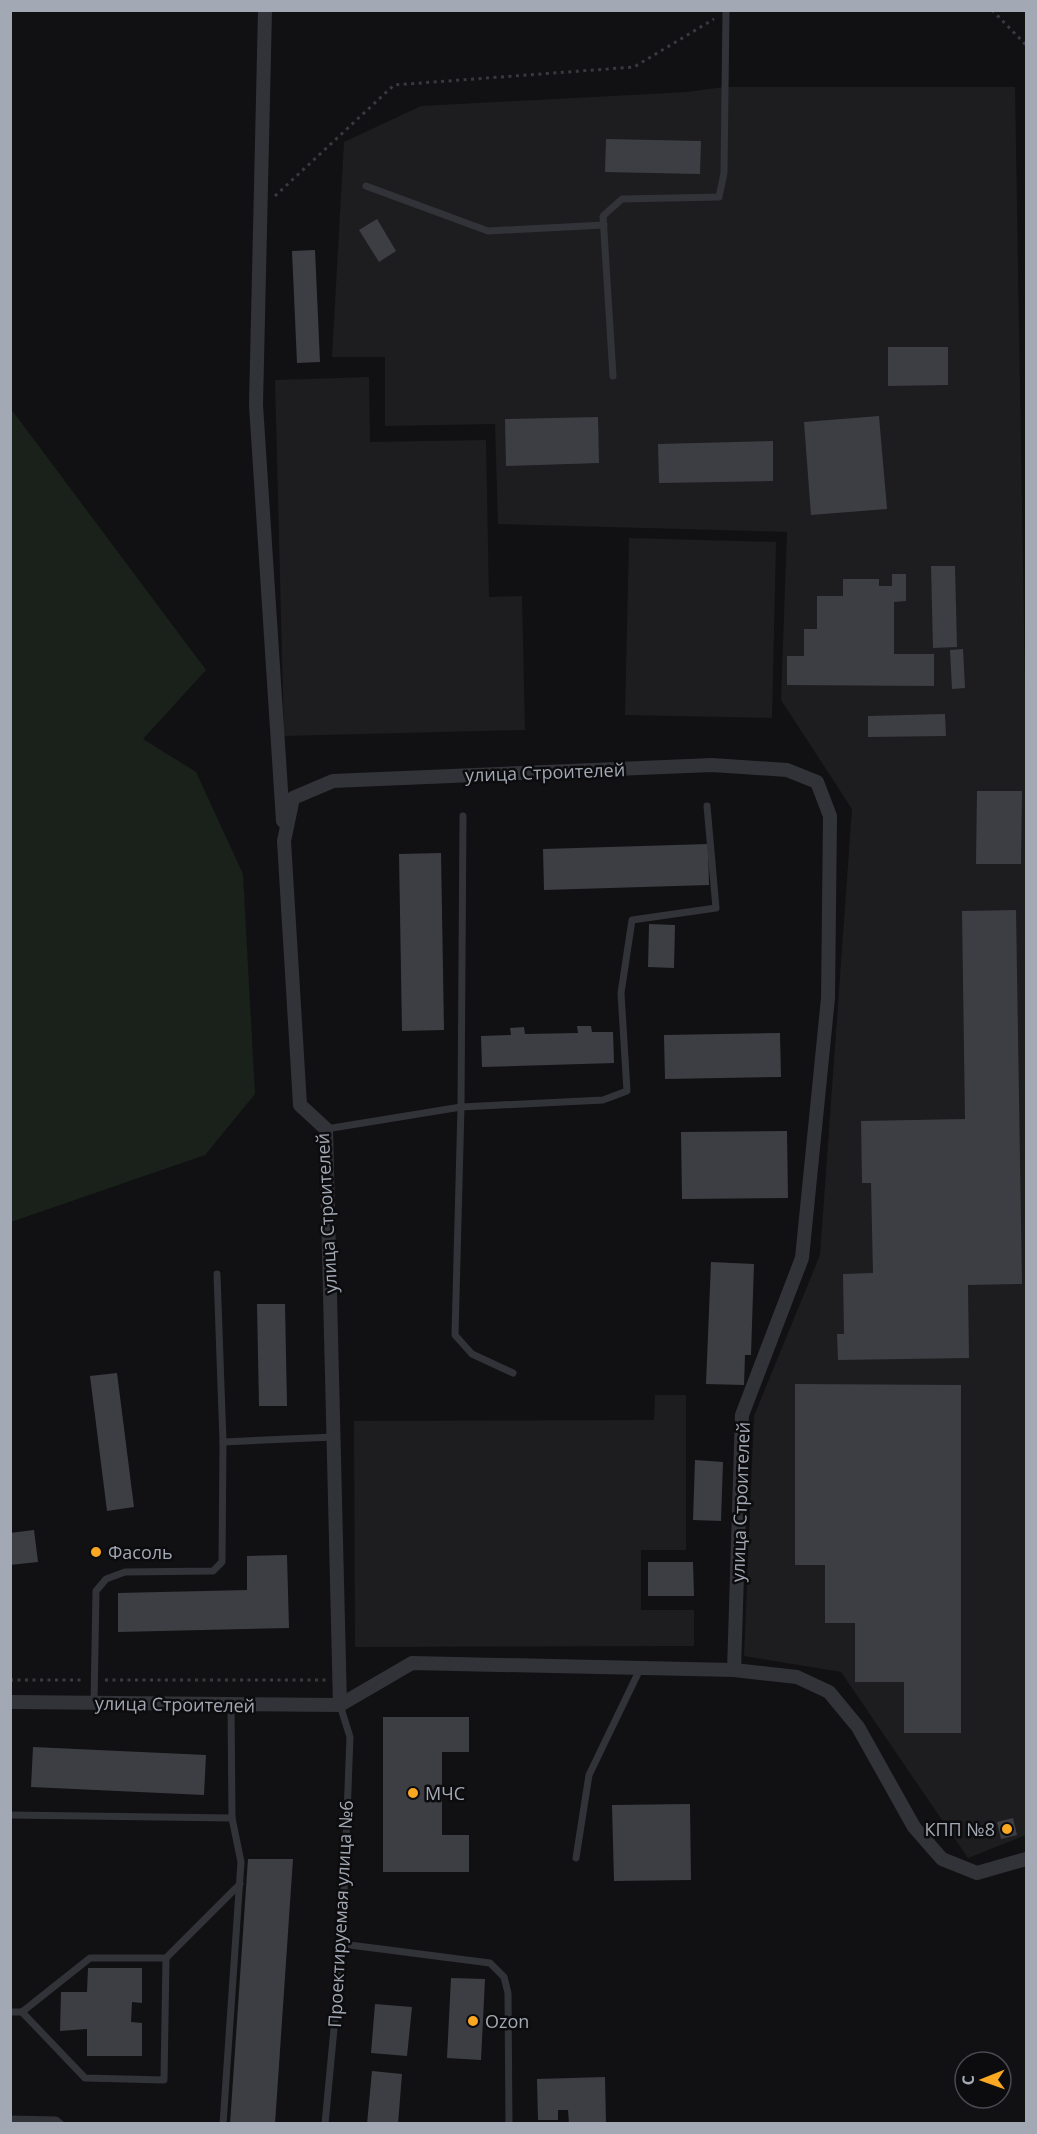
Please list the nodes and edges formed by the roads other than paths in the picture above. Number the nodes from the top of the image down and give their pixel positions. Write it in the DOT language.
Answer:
graph roads {
  1 [pos="266,10"];
  2 [pos="726,11"];
  3 [pos="366,186"];
  4 [pos="604,225"];
  5 [pos="613,376"];
  6 [pos="707,806"];
  7 [pos="463,816"];
  8 [pos="284,841"];
  9 [pos="461,1107"];
  10 [pos="326,1129"];
  11 [pos="217,1274"];
  12 [pos="513,1373"];
  13 [pos="334,1437"];
  14 [pos="223,1442"];
  15 [pos="641,1667"];
  16 [pos="734,1670"];
  17 [pos="10,1702"];
  18 [pos="94,1703"];
  19 [pos="231,1704"];
  20 [pos="340,1705"];
  21 [pos="10,1815"];
  22 [pos="232,1818"];
  23 [pos="576,1858"];
  24 [pos="1026,1858"];
  25 [pos="240,1884"];
  26 [pos="342,1944"];
  27 [pos="166,1958"];
  28 [pos="10,2012"];
  29 [pos="22,2012"];
  30 [pos="10,2119"];
  31 [pos="61,2124"];
  32 [pos="223,2124"];
  33 [pos="326,2124"];
  34 [pos="509,2124"];
  1 -- 8 [label="street"];
  2 -- 4 [label="lane"];
  3 -- 4 [label="lane"];
  4 -- 5 [label="lane"];
  6 -- 9 [label="lane"];
  7 -- 9 [label="lane"];
  8 -- 10 [label="street, улица Строителей"];
  8 -- 16 [label="street, улица Строителей"];
  9 -- 10 [label="lane"];
  9 -- 12 [label="lane"];
  10 -- 13 [label="street, улица Строителей"];
  11 -- 14 [label="lane"];
  13 -- 14 [label="lane"];
  13 -- 20 [label="street, улица Строителей"];
  14 -- 18 [label="lane"];
  15 -- 16 [label="street"];
  15 -- 20 [label="street"];
  15 -- 23 [label="lane"];
  16 -- 24 [label="street"];
  17 -- 18 [label="street, улица Строителей"];
  18 -- 19 [label="street, улица Строителей"];
  19 -- 20 [label="street, улица Строителей"];
  19 -- 22 [label="lane"];
  20 -- 26 [label="lane, Проектируемая улица №6"];
  21 -- 22 [label="lane"];
  22 -- 25 [label="lane"];
  25 -- 27 [label="lane"];
  25 -- 32 [label="lane"];
  26 -- 33 [label="lane, Проектируемая улица №6"];
  26 -- 34 [label="lane"];
  27 -- 29 [label="lane"];
  27 -- 29 [label="lane"];
  28 -- 29 [label="lane"];
  30 -- 31 [label="lane"];
}
